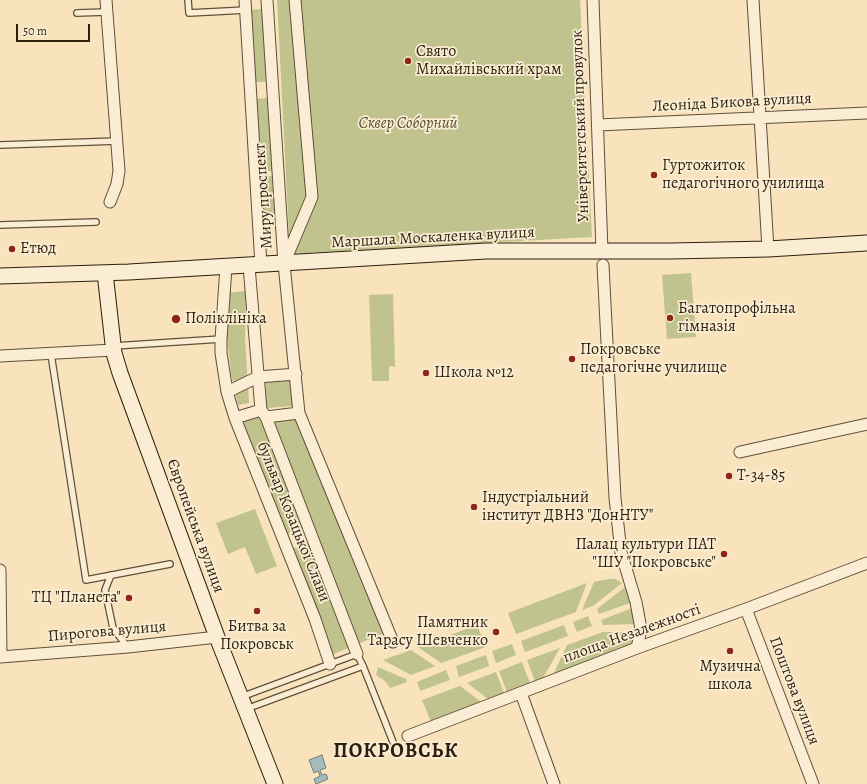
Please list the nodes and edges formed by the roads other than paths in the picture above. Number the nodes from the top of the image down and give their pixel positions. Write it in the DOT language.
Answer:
graph roads {
  1 [pos="106,0"];
  2 [pos="188,0"];
  3 [pos="266,0"];
  4 [pos="295,0"];
  5 [pos="593,0"];
  6 [pos="753,0"];
  7 [pos="245,5"];
  8 [pos="106,12"];
  9 [pos="77,13"];
  10 [pos="867,114"];
  11 [pos="761,118"];
  12 [pos="598,125"];
  13 [pos="118,141"];
  14 [pos="0,145"];
  15 [pos="110,202"];
  16 [pos="96,222"];
  17 [pos="0,225"];
  18 [pos="867,243"];
  19 [pos="768,249"];
  20 [pos="603,258"];
  21 [pos="284,264"];
  22 [pos="255,265"];
  23 [pos="226,267"];
  24 [pos="105,273"];
  25 [pos="0,276"];
  26 [pos="221,339"];
  27 [pos="114,348"];
  28 [pos="51,354"];
  29 [pos="0,356"];
  30 [pos="296,374"];
  31 [pos="258,377"];
  32 [pos="227,392"];
  33 [pos="299,413"];
  34 [pos="264,414"];
  35 [pos="235,418"];
  36 [pos="867,424"];
  37 [pos="740,452"];
  38 [pos="867,563"];
  39 [pos="170,564"];
  40 [pos="0,570"];
  41 [pos="111,575"];
  42 [pos="746,609"];
  43 [pos="217,637"];
  44 [pos="393,642"];
  45 [pos="128,647"];
  46 [pos="637,648"];
  47 [pos="357,654"];
  48 [pos="0,657"];
  49 [pos="330,664"];
  50 [pos="363,666"];
  51 [pos="520,693"];
  52 [pos="244,703"];
  53 [pos="408,736"];
  54 [pos="393,742"];
  55 [pos="275,784"];
  56 [pos="554,784"];
  57 [pos="813,784"];
  1 -- 8 [label="street"];
  2 -- 7 [label="lane"];
  3 -- 21 [label="street, Миру проспект"];
  4 -- 21 [label="street, Миру проспект"];
  5 -- 12 [label="street, Університетський провулок"];
  6 -- 11 [label="street"];
  7 -- 22 [label="street, Миру проспект"];
  8 -- 9 [label="lane"];
  8 -- 13 [label="street"];
  10 -- 11 [label="street, Леоніда Бикова вулиця"];
  11 -- 12 [label="street, Леоніда Бикова вулиця"];
  11 -- 19 [label="street"];
  12 -- 20 [label="street, Університетський провулок"];
  13 -- 14 [label="lane"];
  13 -- 15 [label="street"];
  16 -- 17 [label="lane"];
  18 -- 19 [label="street, Маршала Москаленка вулиця"];
  19 -- 20 [label="street, Маршала Москаленка вулиця"];
  20 -- 21 [label="street, Маршала Москаленка вулиця"];
  20 -- 46 [label="street, Університетський провулок"];
  21 -- 22 [label="street, Маршала Москаленка вулиця"];
  21 -- 30 [label="street"];
  22 -- 23 [label="street, Маршала Москаленка вулиця"];
  22 -- 31 [label="street, бульвар Козацької Слави"];
  23 -- 24 [label="street, Маршала Москаленка вулиця"];
  23 -- 26 [label="street"];
  24 -- 25 [label="street, Маршала Москаленка вулиця"];
  24 -- 27 [label="street, Європейська вулиця"];
  26 -- 27 [label="lane"];
  26 -- 32 [label="street"];
  27 -- 28 [label="street"];
  27 -- 43 [label="street, Європейська вулиця"];
  28 -- 29 [label="street"];
  28 -- 41 [label="lane"];
  30 -- 31 [label="street"];
  30 -- 33 [label="street"];
  31 -- 32 [label="street"];
  31 -- 34 [label="street, бульвар Козацької Слави"];
  32 -- 35 [label="street"];
  33 -- 34 [label="street, бульвар Козацької Слави"];
  33 -- 44 [label="street"];
  34 -- 35 [label="street, бульвар Козацької Слави"];
  34 -- 47 [label="street, бульвар Козацької Слави"];
  35 -- 49 [label="street, бульвар Козацької Слави"];
  36 -- 37 [label="street"];
  38 -- 42 [label="street, площа Незалежності"];
  39 -- 41 [label="lane"];
  40 -- 48 [label="street"];
  41 -- 45 [label="lane"];
  42 -- 46 [label="street, площа Незалежності"];
  42 -- 57 [label="street, Поштова вулиця"];
  43 -- 45 [label="street, Пирогова вулиця"];
  43 -- 52 [label="street, Європейська вулиця"];
  45 -- 48 [label="street, Пирогова вулиця"];
  46 -- 51 [label="street, площа Незалежності"];
  47 -- 49 [label="lane"];
  47 -- 50 [label="lane"];
  49 -- 52 [label="lane"];
  50 -- 52 [label="lane"];
  50 -- 54 [label="lane"];
  51 -- 53 [label="street, площа Незалежності"];
  51 -- 56 [label="street"];
  52 -- 55 [label="street, Європейська вулиця"];
}
